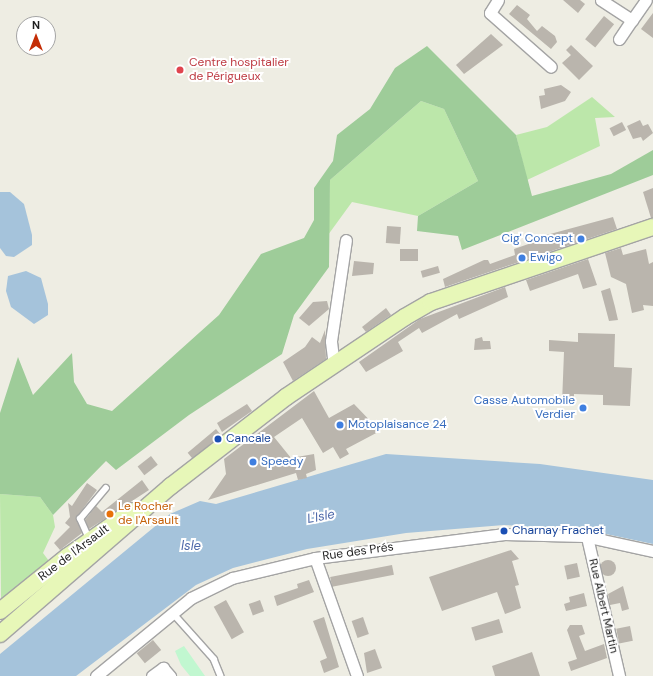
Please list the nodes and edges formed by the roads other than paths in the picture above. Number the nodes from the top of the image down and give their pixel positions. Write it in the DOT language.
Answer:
graph roads {
  1 [pos="498,0"];
  2 [pos="602,0"];
  3 [pos="646,0"];
  4 [pos="632,20"];
  5 [pos="619,39"];
  6 [pos="551,67"];
  7 [pos="653,227"];
  8 [pos="346,240"];
  9 [pos="334,366"];
  10 [pos="106,488"];
  11 [pos="587,537"];
  12 [pos="84,549"];
  13 [pos="653,552"];
  14 [pos="315,558"];
  15 [pos="0,611"];
  16 [pos="174,613"];
  17 [pos="0,634"];
  18 [pos="99,675"];
  19 [pos="152,676"];
  20 [pos="170,676"];
  21 [pos="222,676"];
  22 [pos="356,676"];
  23 [pos="619,676"];
  1 -- 6 [label="street"];
  2 -- 4 [label="street"];
  3 -- 4 [label="street"];
  4 -- 5 [label="street"];
  7 -- 9 [label="main road, Rue de l'Arsault"];
  8 -- 9 [label="street"];
  9 -- 12 [label="main road, Rue de l'Arsault"];
  10 -- 12 [label="lane"];
  11 -- 13 [label="street, Rue des Prés"];
  11 -- 14 [label="street, Rue des Prés"];
  11 -- 23 [label="street, Rue Albert Martin"];
  12 -- 15 [label="main road, Rue de l'Arsault"];
  12 -- 17 [label="main road"];
  14 -- 16 [label="street, Rue des Prés"];
  14 -- 22 [label="street"];
  16 -- 18 [label="street, Rue des Prés"];
  16 -- 21 [label="lane"];
  19 -- 20 [label="street"];
}
